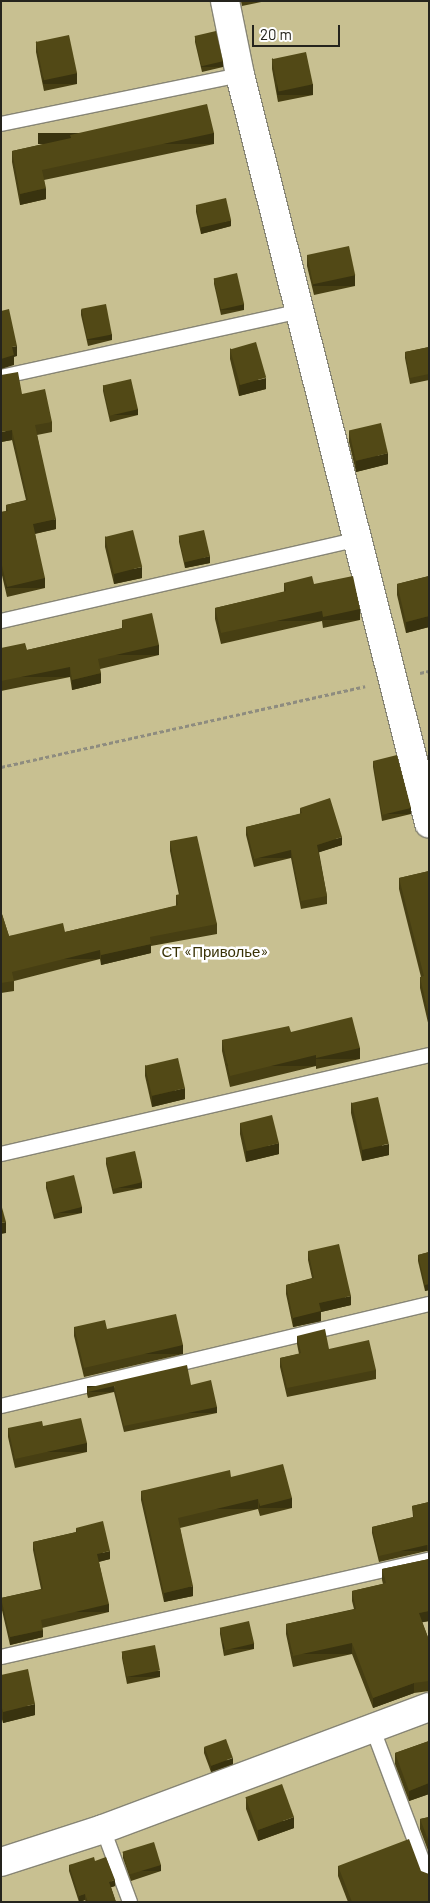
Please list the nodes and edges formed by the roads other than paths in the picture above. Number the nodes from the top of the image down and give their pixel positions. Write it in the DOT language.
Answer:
graph roads {
  1 [pos="225,1"];
  2 [pos="240,75"];
  3 [pos="1,124"];
  4 [pos="300,311"];
  5 [pos="1,377"];
  6 [pos="358,539"];
  7 [pos="1,621"];
  8 [pos="429,823"];
  9 [pos="429,1055"];
  10 [pos="1,1154"];
  11 [pos="429,1304"];
  12 [pos="1,1406"];
  13 [pos="429,1560"];
  14 [pos="1,1657"];
  15 [pos="429,1707"];
  16 [pos="372,1728"];
  17 [pos="103,1829"];
  18 [pos="1,1862"];
  19 [pos="429,1878"];
  20 [pos="130,1902"];
  1 -- 2 [label="street"];
  2 -- 3 [label="lane"];
  2 -- 4 [label="street"];
  4 -- 5 [label="lane"];
  4 -- 6 [label="street"];
  6 -- 7 [label="lane"];
  6 -- 8 [label="street"];
  9 -- 10 [label="lane"];
  11 -- 12 [label="lane"];
  13 -- 14 [label="lane"];
  15 -- 16 [label="street"];
  16 -- 17 [label="street"];
  16 -- 19 [label="lane"];
  17 -- 18 [label="street"];
  17 -- 20 [label="lane"];
}
